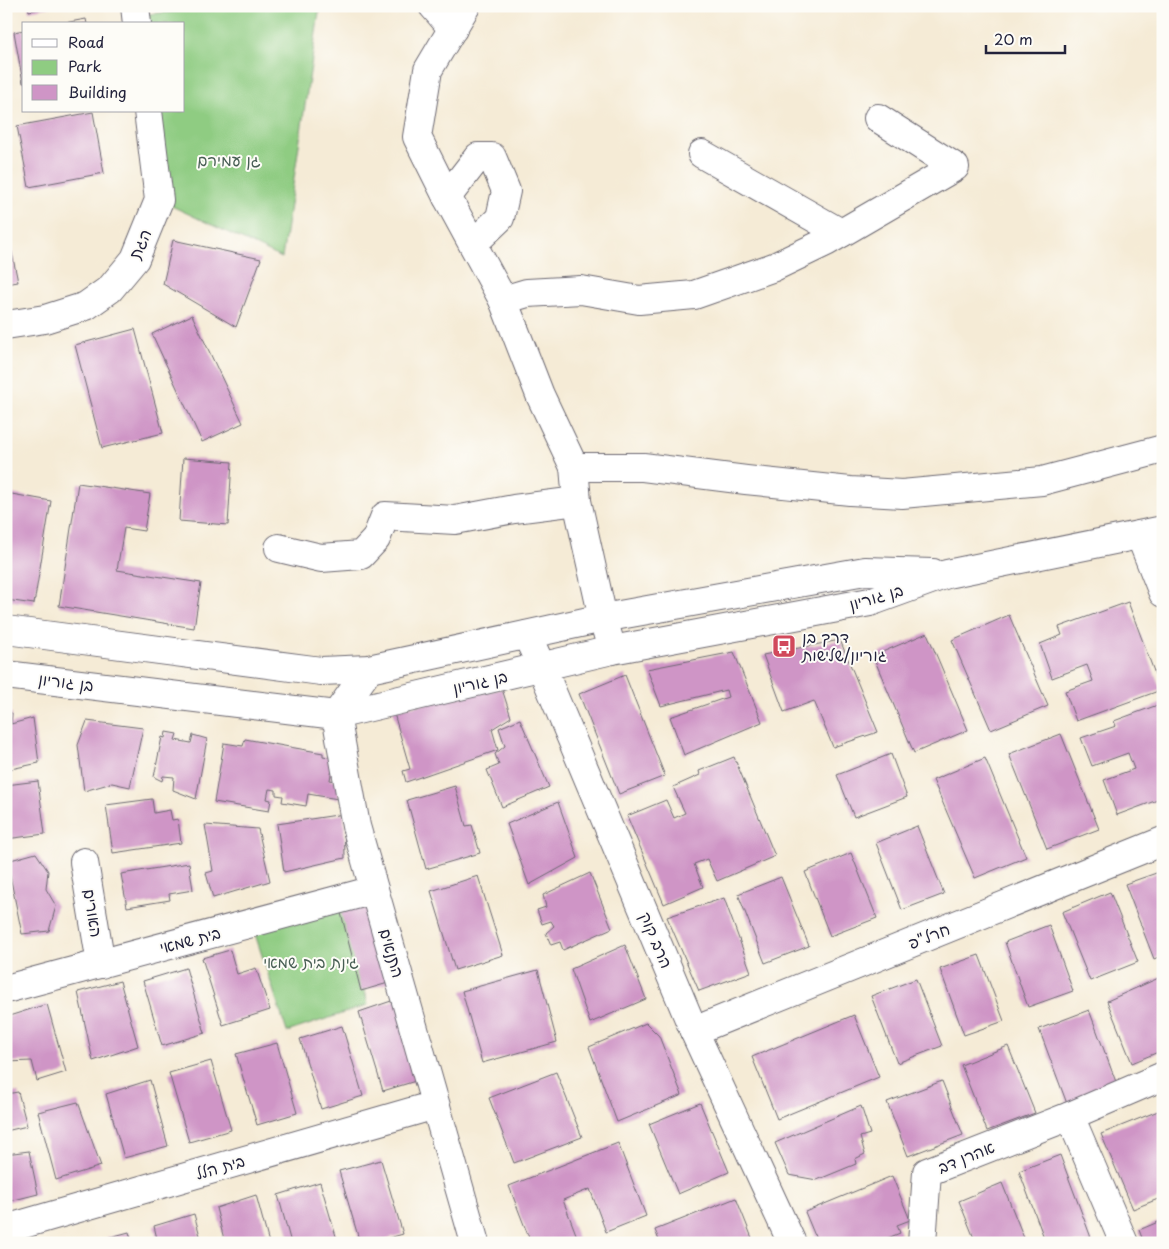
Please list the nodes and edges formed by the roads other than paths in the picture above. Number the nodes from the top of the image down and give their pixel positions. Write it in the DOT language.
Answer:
graph roads {
  1 [pos="134,6"];
  2 [pos="433,6"];
  3 [pos="459,17"];
  4 [pos="137,22"];
  5 [pos="148,112"];
  6 [pos="878,118"];
  7 [pos="702,154"];
  8 [pos="447,197"];
  9 [pos="841,233"];
  10 [pos="473,244"];
  11 [pos="503,300"];
  12 [pos="6,325"];
  13 [pos="1163,449"];
  14 [pos="574,467"];
  15 [pos="576,501"];
  16 [pos="1151,532"];
  17 [pos="279,548"];
  18 [pos="947,574"];
  19 [pos="1163,593"];
  20 [pos="603,618"];
  21 [pos="6,630"];
  22 [pos="527,635"];
  23 [pos="612,650"];
  24 [pos="542,668"];
  25 [pos="369,669"];
  26 [pos="6,675"];
  27 [pos="336,715"];
  28 [pos="1163,840"];
  29 [pos="84,862"];
  30 [pos="374,890"];
  31 [pos="101,964"];
  32 [pos="6,989"];
  33 [pos="694,1031"];
  34 [pos="1163,1076"];
  35 [pos="435,1105"];
  36 [pos="1070,1116"];
  37 [pos="6,1229"];
  38 [pos="475,1243"];
  39 [pos="792,1243"];
  40 [pos="922,1243"];
  41 [pos="1124,1243"];
  1 -- 4 [label="street"];
  2 -- 3 [label="street"];
  3 -- 8 [label="street"];
  5 -- 12 [label="street, הגת"];
  6 -- 9 [label="street"];
  7 -- 9 [label="street"];
  8 -- 10 [label="street"];
  8 -- 10 [label="street"];
  9 -- 11 [label="street"];
  10 -- 11 [label="street"];
  11 -- 14 [label="street"];
  13 -- 14 [label="street"];
  14 -- 15 [label="street"];
  15 -- 17 [label="street"];
  15 -- 20 [label="street"];
  16 -- 18 [label="street, בן גוריון"];
  16 -- 19 [label="street"];
  18 -- 20 [label="street, בן גוריון"];
  18 -- 23 [label="street, בן גוריון"];
  20 -- 22 [label="street, בן גוריון"];
  20 -- 23 [label="street"];
  21 -- 25 [label="street, בן גוריון"];
  22 -- 24 [label="street, הרב קוק"];
  22 -- 25 [label="street, בן גוריון"];
  23 -- 24 [label="street, בן גוריון"];
  24 -- 27 [label="street, בן גוריון"];
  24 -- 33 [label="street, הרב קוק"];
  25 -- 27 [label="street"];
  26 -- 27 [label="street, בן גוריון"];
  27 -- 30 [label="street, התנאים"];
  28 -- 33 [label="street, חרל\"פ"];
  29 -- 31 [label="street, האורים"];
  30 -- 31 [label="street, בית שמאי"];
  30 -- 35 [label="street, התנאים"];
  31 -- 32 [label="street, בית שמאי"];
  33 -- 39 [label="street, הרב קוק"];
  34 -- 36 [label="street, אהרן דב"];
  35 -- 37 [label="street, בית הלל"];
  35 -- 38 [label="street, התנאים"];
  36 -- 40 [label="street, אהרן דב"];
  36 -- 41 [label="street"];
}
